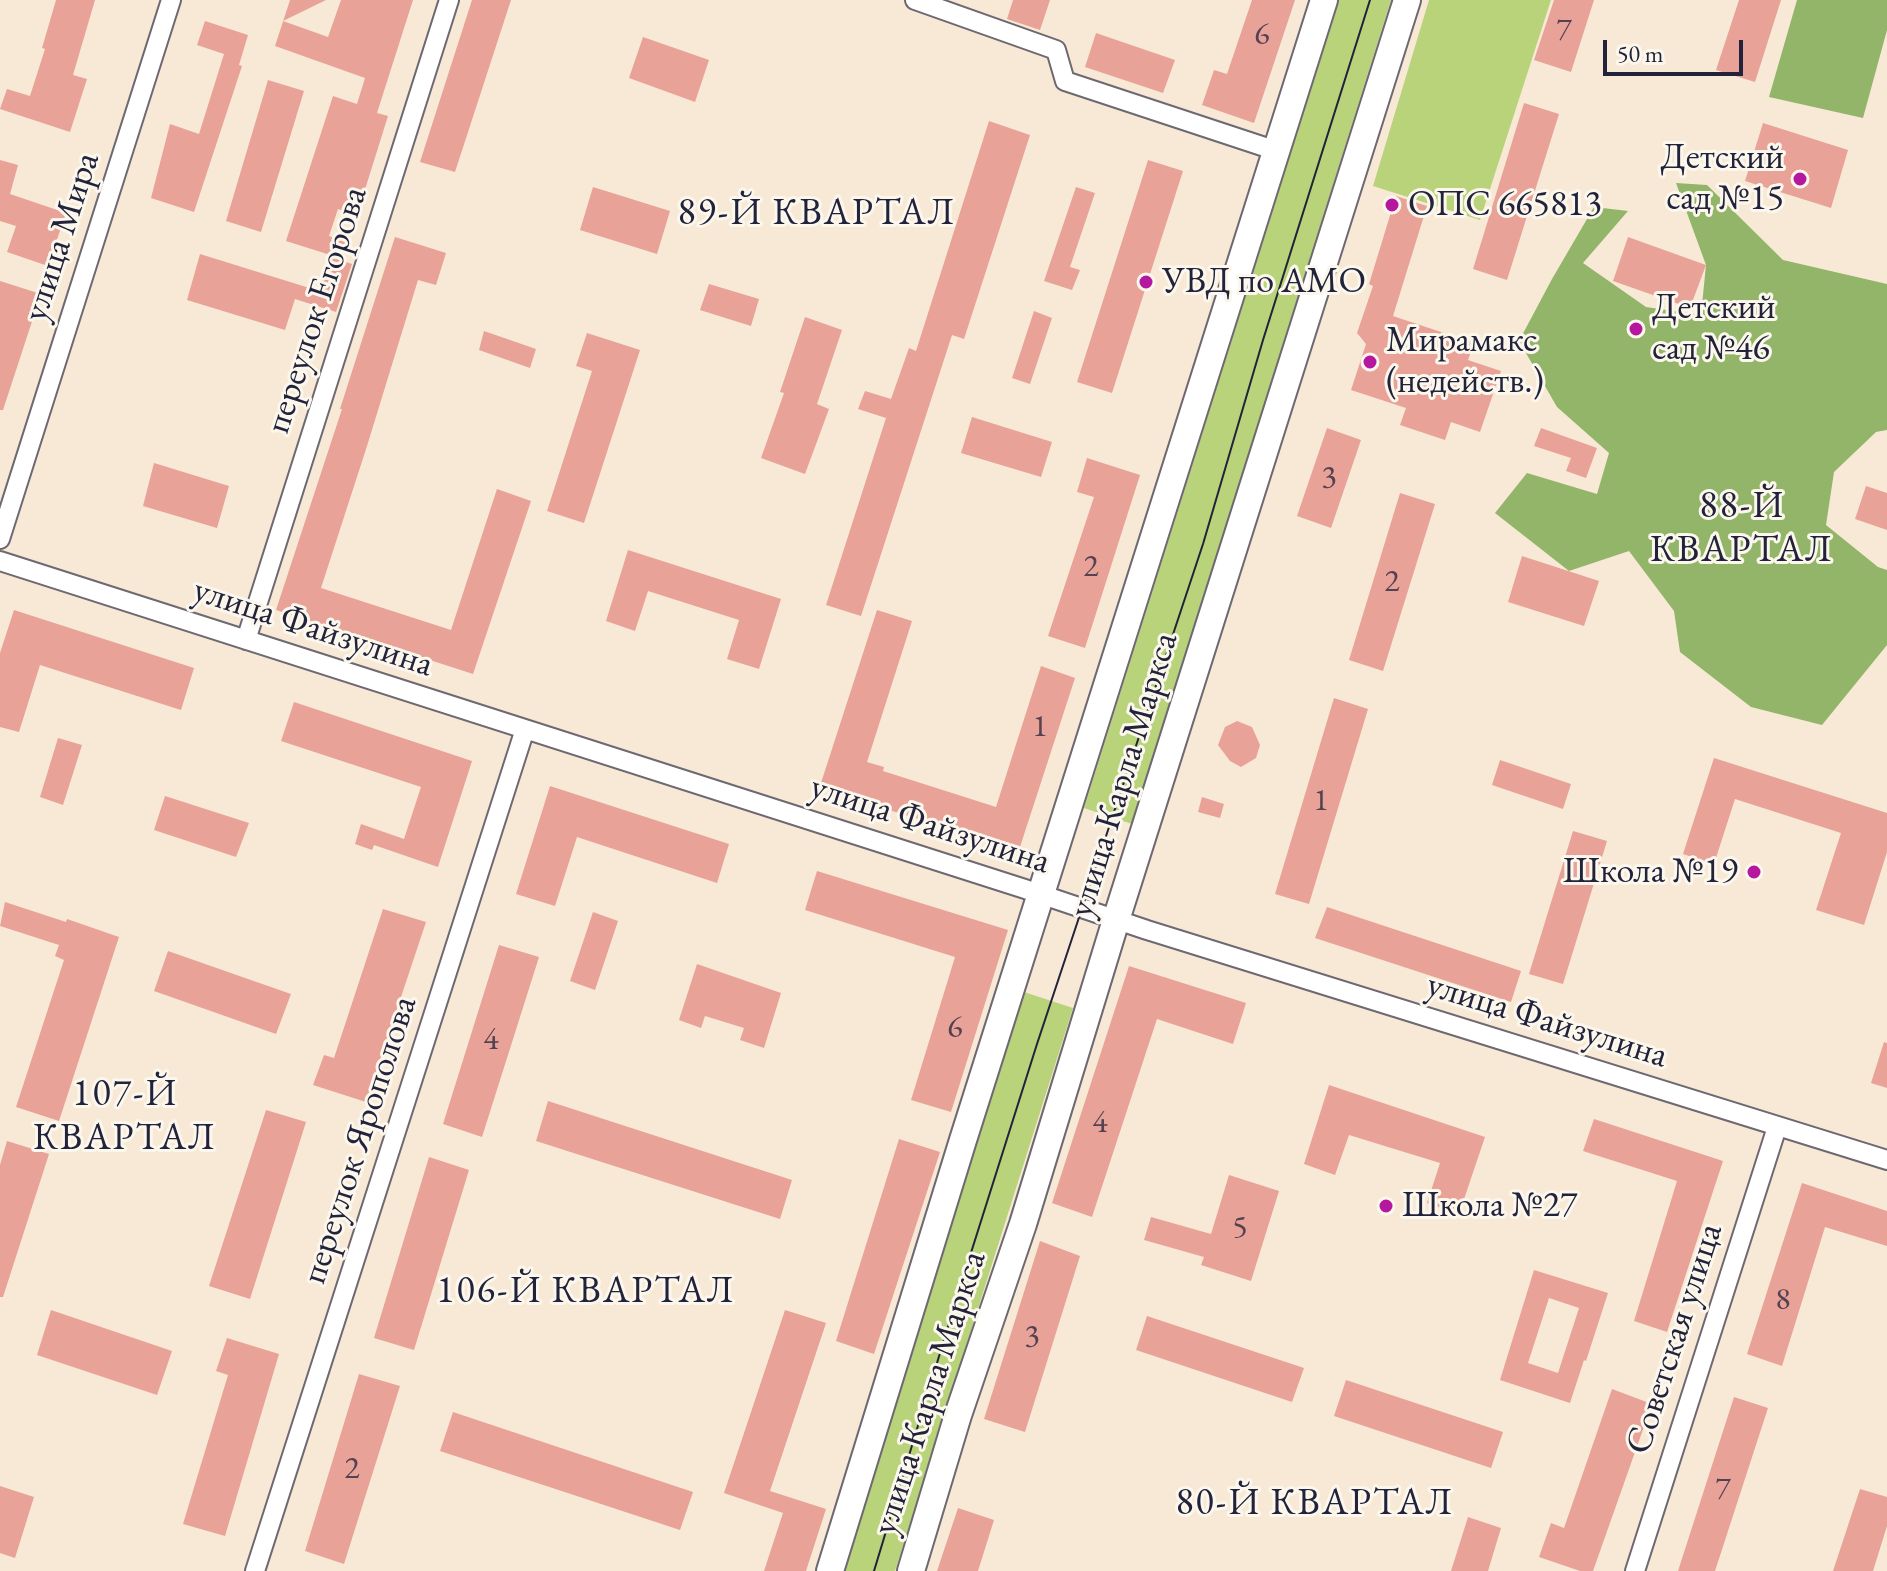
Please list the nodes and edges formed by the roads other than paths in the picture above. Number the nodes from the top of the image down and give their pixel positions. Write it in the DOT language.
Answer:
graph roads {
  1 [pos="171,0"];
  2 [pos="449,0"];
  3 [pos="915,0"];
  4 [pos="1324,0"];
  5 [pos="1407,0"];
  6 [pos="1277,151"];
  7 [pos="0,539"];
  8 [pos="0,561"];
  9 [pos="246,640"];
  10 [pos="525,729"];
  11 [pos="1041,894"];
  12 [pos="1116,920"];
  13 [pos="1777,1127"];
  14 [pos="1887,1160"];
  15 [pos="255,1571"];
  16 [pos="830,1571"];
  17 [pos="911,1571"];
  18 [pos="1635,1571"];
  1 -- 7 [label="street, улица Мира"];
  2 -- 9 [label="street, переулок Егорова"];
  3 -- 6 [label="street"];
  4 -- 6 [label="main road, улица Карла Маркса"];
  5 -- 12 [label="main road, улица Карла Маркса"];
  6 -- 11 [label="main road, улица Карла Маркса"];
  8 -- 9 [label="street, улица Файзулина"];
  9 -- 10 [label="street, улица Файзулина"];
  10 -- 11 [label="street, улица Файзулина"];
  10 -- 15 [label="street, переулок Ярополова"];
  11 -- 12 [label="street, улица Файзулина"];
  11 -- 16 [label="main road, улица Карла Маркса"];
  12 -- 13 [label="street, улица Файзулина"];
  12 -- 17 [label="main road, улица Карла Маркса"];
  13 -- 14 [label="street, улица Файзулина"];
  13 -- 18 [label="street, Советская улица"];
}
